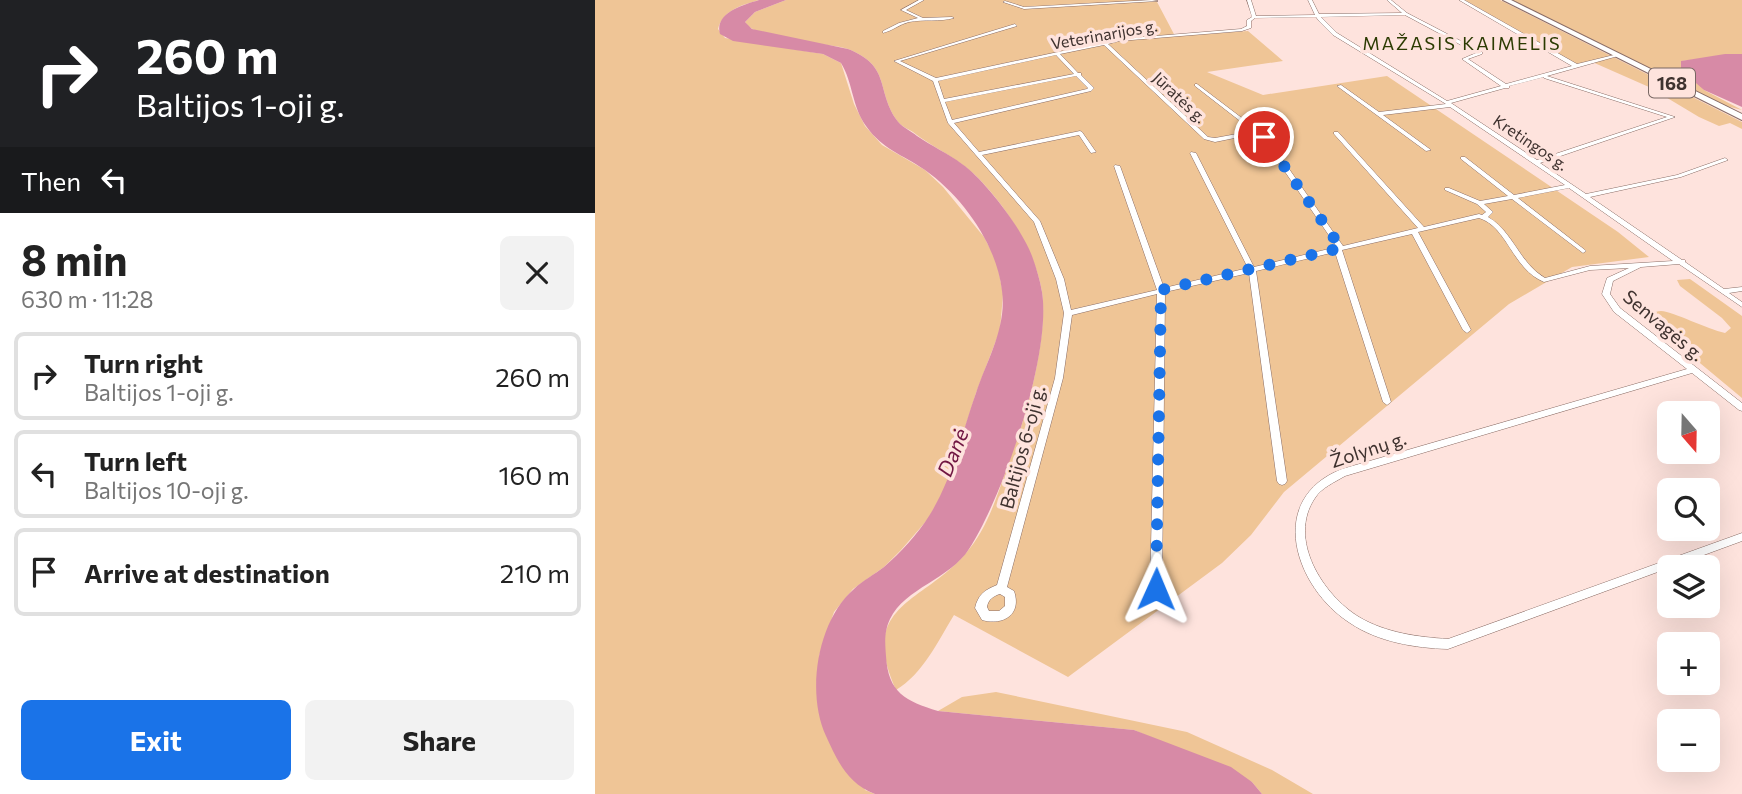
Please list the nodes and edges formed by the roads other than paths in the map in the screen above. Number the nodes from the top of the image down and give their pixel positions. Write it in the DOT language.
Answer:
graph roads {
  1 [pos="922,0"];
  2 [pos="1093,0"];
  3 [pos="1249,0"];
  4 [pos="1310,0"];
  5 [pos="1389,0"];
  6 [pos="1461,0"];
  7 [pos="1506,0"];
  8 [pos="1156,1"];
  9 [pos="1005,2"];
  10 [pos="1107,3"];
  11 [pos="1406,14"];
  12 [pos="1254,17"];
  13 [pos="1318,17"];
  14 [pos="921,18"];
  15 [pos="952,18"];
  16 [pos="1015,25"];
  17 [pos="885,32"];
  18 [pos="1105,43"];
  19 [pos="1057,54"];
  20 [pos="1616,55"];
  21 [pos="1576,66"];
  22 [pos="1079,74"];
  23 [pos="1545,76"];
  24 [pos="935,80"];
  25 [pos="1197,85"];
  26 [pos="1339,86"];
  27 [pos="1507,86"];
  28 [pos="942,102"];
  29 [pos="1450,104"];
  30 [pos="1378,114"];
  31 [pos="1742,118"];
  32 [pos="950,122"];
  33 [pos="1336,133"];
  34 [pos="1264,137"];
  35 [pos="1428,150"];
  36 [pos="1093,152"];
  37 [pos="1193,153"];
  38 [pos="978,154"];
  39 [pos="1463,158"];
  40 [pos="1725,160"];
  41 [pos="1537,162"];
  42 [pos="1117,166"];
  43 [pos="1572,186"];
  44 [pos="1447,189"];
  45 [pos="1586,196"];
  46 [pos="1513,197"];
  47 [pos="1479,203"];
  48 [pos="1485,216"];
  49 [pos="1418,230"];
  50 [pos="1339,248"];
  51 [pos="1583,251"];
  52 [pos="1682,262"];
  53 [pos="1640,265"];
  54 [pos="1252,269"];
  55 [pos="1742,289"];
  56 [pos="1161,290"];
  57 [pos="1724,291"];
  58 [pos="1742,305"];
  59 [pos="1068,313"];
  60 [pos="1467,330"];
  61 [pos="1693,370"];
  62 [pos="1387,402"];
  63 [pos="1742,408"];
  64 [pos="1282,481"];
  65 [pos="1742,537"];
  66 [pos="1001,589"];
  67 [pos="1156,589"];
  1 -- 14 [label="street"];
  2 -- 10 [label="street"];
  3 -- 12 [label="street"];
  4 -- 13 [label="street, Kretingos g."];
  5 -- 11 [label="street"];
  6 -- 21 [label="street"];
  7 -- 20 [label="main road, 168"];
  8 -- 10 [label="street"];
  9 -- 10 [label="street"];
  11 -- 13 [label="street"];
  11 -- 27 [label="street"];
  12 -- 13 [label="street"];
  12 -- 18 [label="street, Veterinarijos g."];
  13 -- 29 [label="street, Kretingos g."];
  14 -- 15 [label="street"];
  14 -- 17 [label="street"];
  16 -- 24 [label="street"];
  18 -- 19 [label="street, Veterinarijos g."];
  18 -- 25 [label="street, Jūratės g."];
  19 -- 22 [label="street"];
  19 -- 24 [label="street, Veterinarijos g."];
  20 -- 21 [label="street"];
  20 -- 31 [label="main road, 168"];
  21 -- 23 [label="street"];
  22 -- 28 [label="street"];
  22 -- 32 [label="street"];
  23 -- 27 [label="street"];
  23 -- 41 [label="street"];
  24 -- 28 [label="street"];
  26 -- 30 [label="street"];
  27 -- 29 [label="street"];
  28 -- 32 [label="street"];
  29 -- 30 [label="street"];
  29 -- 41 [label="street, Kretingos g."];
  30 -- 35 [label="street"];
  32 -- 38 [label="street"];
  33 -- 49 [label="street"];
  34 -- 50 [label="street"];
  36 -- 38 [label="street"];
  37 -- 54 [label="street"];
  38 -- 59 [label="street"];
  39 -- 46 [label="street"];
  40 -- 45 [label="street"];
  41 -- 43 [label="street, Kretingos g."];
  42 -- 56 [label="street"];
  43 -- 45 [label="street, Kretingos g."];
  43 -- 46 [label="street"];
  44 -- 47 [label="street"];
  45 -- 52 [label="street, Kretingos g."];
  46 -- 47 [label="street"];
  46 -- 51 [label="street"];
  47 -- 48 [label="street"];
  48 -- 49 [label="street"];
  48 -- 53 [label="street"];
  49 -- 50 [label="street"];
  49 -- 60 [label="street"];
  50 -- 54 [label="street"];
  50 -- 62 [label="street"];
  52 -- 53 [label="street, Senvagės g."];
  52 -- 57 [label="street, Kretingos g."];
  53 -- 61 [label="street, Senvagės g."];
  54 -- 56 [label="street"];
  54 -- 64 [label="street"];
  55 -- 57 [label="street"];
  56 -- 59 [label="street"];
  56 -- 67 [label="street"];
  57 -- 58 [label="street, Kretingos g."];
  59 -- 66 [label="street, Baltijos 6-oji g."];
  61 -- 63 [label="street, Senvagės g."];
  61 -- 65 [label="street, Žolynų g."];
}
